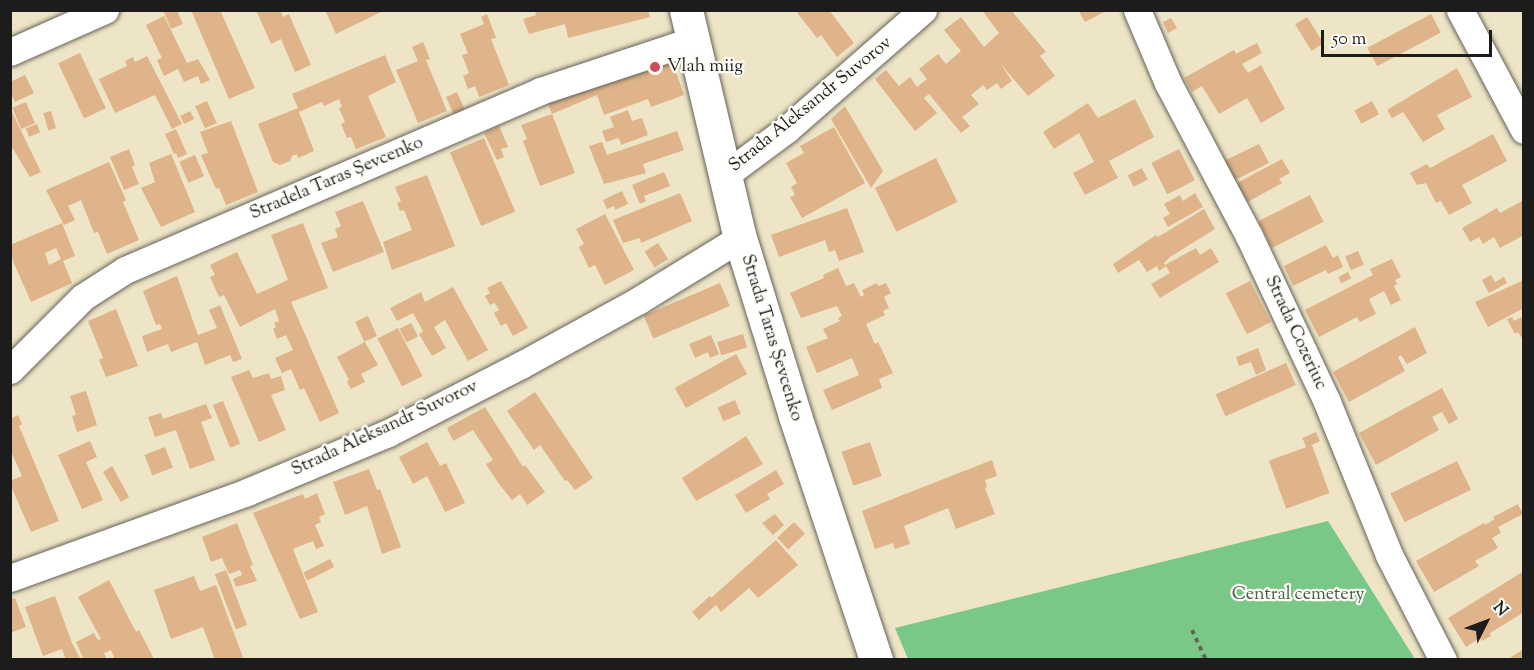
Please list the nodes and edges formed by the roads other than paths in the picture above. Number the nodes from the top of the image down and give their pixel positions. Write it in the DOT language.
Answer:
graph roads {
  1 [pos="105,10"];
  2 [pos="923,10"];
  3 [pos="1137,10"];
  4 [pos="1460,10"];
  5 [pos="690,25"];
  6 [pos="10,52"];
  7 [pos="1524,130"];
  8 [pos="725,175"];
  9 [pos="740,238"];
  10 [pos="10,370"];
  11 [pos="10,578"];
  12 [pos="876,660"];
  13 [pos="1443,660"];
  1 -- 6 [label="street"];
  2 -- 8 [label="street, Strada Aleksandr Suvorov"];
  3 -- 13 [label="street, Strada Cozeriuc"];
  4 -- 7 [label="street"];
  5 -- 8 [label="main road, Strada Taras Șevcenko"];
  5 -- 10 [label="street, Stradela Taras Șevcenko"];
  8 -- 9 [label="main road, Strada Taras Șevcenko"];
  9 -- 11 [label="street, Strada Aleksandr Suvorov"];
  9 -- 12 [label="main road, Strada Taras Șevcenko"];
}
